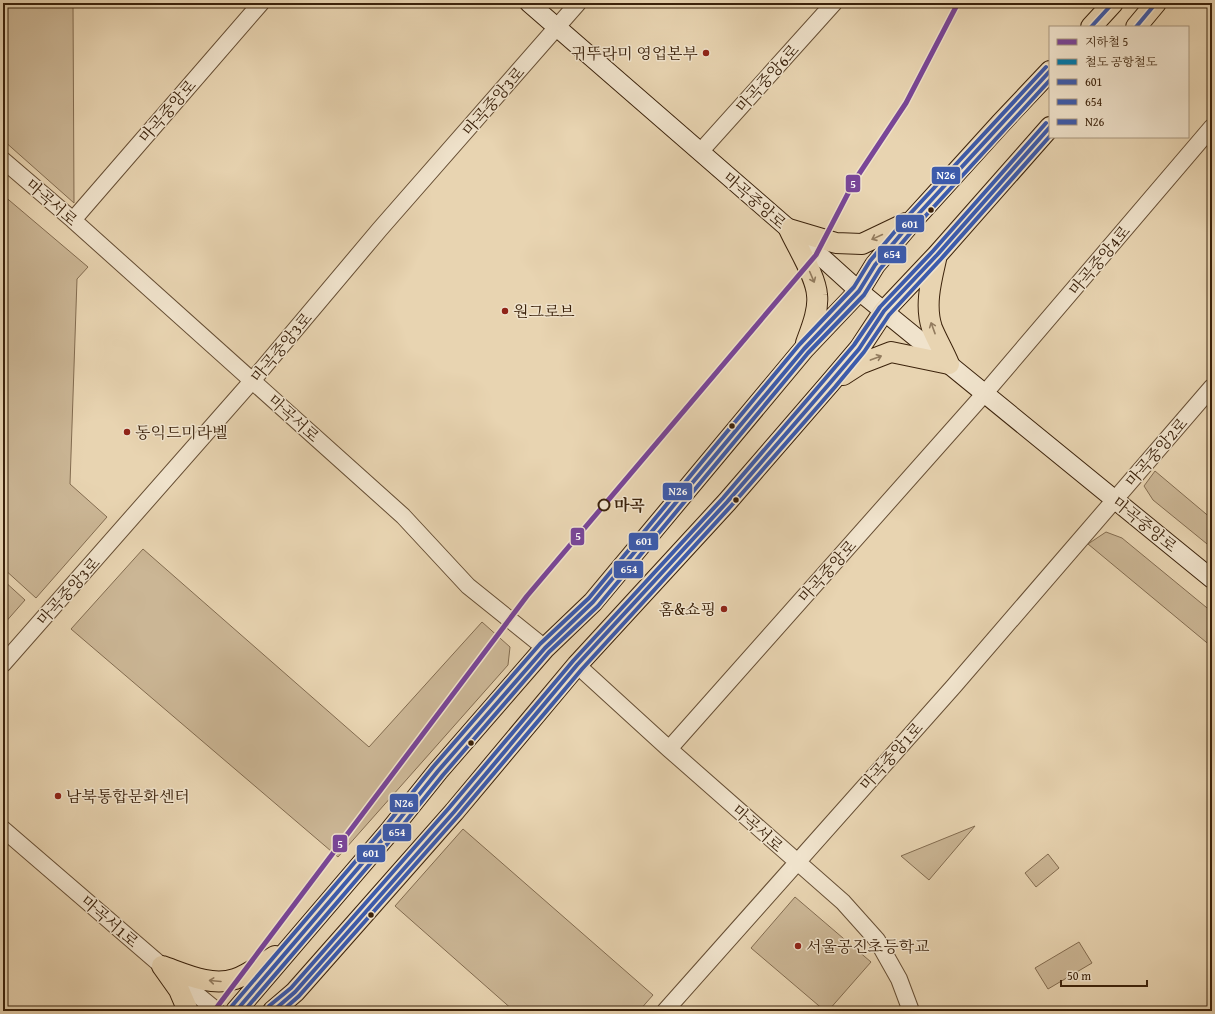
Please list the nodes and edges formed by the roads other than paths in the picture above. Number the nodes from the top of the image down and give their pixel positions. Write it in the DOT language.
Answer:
graph roads {
  1 [pos="261,3"];
  2 [pos="529,3"];
  3 [pos="578,3"];
  4 [pos="834,3"];
  5 [pos="1113,3"];
  6 [pos="1156,3"];
  7 [pos="1092,26"];
  8 [pos="1137,26"];
  9 [pos="557,27"];
  10 [pos="1049,72"];
  11 [pos="1212,127"];
  12 [pos="1049,128"];
  13 [pos="700,152"];
  14 [pos="3,160"];
  15 [pos="73,220"];
  16 [pos="912,220"];
  17 [pos="788,229"];
  18 [pos="937,255"];
  19 [pos="859,291"];
  20 [pos="884,311"];
  21 [pos="804,349"];
  22 [pos="949,364"];
  23 [pos="252,381"];
  24 [pos="830,383"];
  25 [pos="1212,387"];
  26 [pos="985,393"];
  27 [pos="1115,500"];
  28 [pos="1212,579"];
  29 [pos="544,648"];
  30 [pos="3,664"];
  31 [pos="577,665"];
  32 [pos="669,749"];
  33 [pos="3,829"];
  34 [pos="797,862"];
  35 [pos="288,949"];
  36 [pos="162,966"];
  37 [pos="295,992"];
  38 [pos="188,1011"];
  39 [pos="217,1011"];
  40 [pos="236,1011"];
  41 [pos="273,1011"];
  42 [pos="290,1011"];
  43 [pos="665,1011"];
  44 [pos="911,1011"];
  1 -- 15 [label="street, 마곡중앙로"];
  2 -- 9 [label="main road, 마곡중앙로"];
  3 -- 9 [label="street, 마곡중앙3로"];
  4 -- 13 [label="street, 마곡중앙6로"];
  5 -- 7 [label="main road"];
  6 -- 8 [label="main road"];
  9 -- 13 [label="main road, 마곡중앙로"];
  9 -- 23 [label="street, 마곡중앙3로"];
  10 -- 16 [label="main road"];
  11 -- 26 [label="street, 마곡중앙4로"];
  12 -- 18 [label="main road"];
  13 -- 17 [label="main road, 마곡중앙로"];
  14 -- 15 [label="street, 마곡서로"];
  15 -- 23 [label="street, 마곡서로"];
  16 -- 17 [label="main road, one-way"];
  16 -- 19 [label="main road"];
  17 -- 19 [label="main road, 마곡중앙로"];
  17 -- 21 [label="main road, one-way"];
  18 -- 20 [label="main road"];
  22 -- 18 [label="main road, one-way"];
  19 -- 20 [label="main road, 마곡중앙로"];
  19 -- 21 [label="main road"];
  20 -- 22 [label="main road, 마곡중앙로"];
  20 -- 24 [label="main road"];
  21 -- 29 [label="main road"];
  24 -- 22 [label="main road, one-way"];
  22 -- 26 [label="main road, 마곡중앙로"];
  23 -- 29 [label="street, 마곡서로"];
  23 -- 30 [label="street, 마곡중앙3로"];
  24 -- 31 [label="main road"];
  25 -- 27 [label="street, 마곡중앙2로"];
  26 -- 27 [label="main road, 마곡중앙로"];
  26 -- 32 [label="street, 마곡중앙로"];
  27 -- 28 [label="main road, 마곡중앙로"];
  27 -- 34 [label="street, 마곡중앙1로"];
  29 -- 35 [label="main road"];
  31 -- 32 [label="street, 마곡서로"];
  31 -- 37 [label="main road"];
  32 -- 34 [label="street, 마곡서로"];
  33 -- 36 [label="street, 마곡서1로"];
  34 -- 43 [label="street, 마곡중앙1로"];
  34 -- 44 [label="street, 마곡서로"];
  35 -- 36 [label="main road, one-way"];
  35 -- 40 [label="main road"];
  36 -- 38 [label="main road"];
  36 -- 39 [label="street, 마곡서1로"];
  37 -- 41 [label="main road"];
  37 -- 42 [label="main road"];
}
